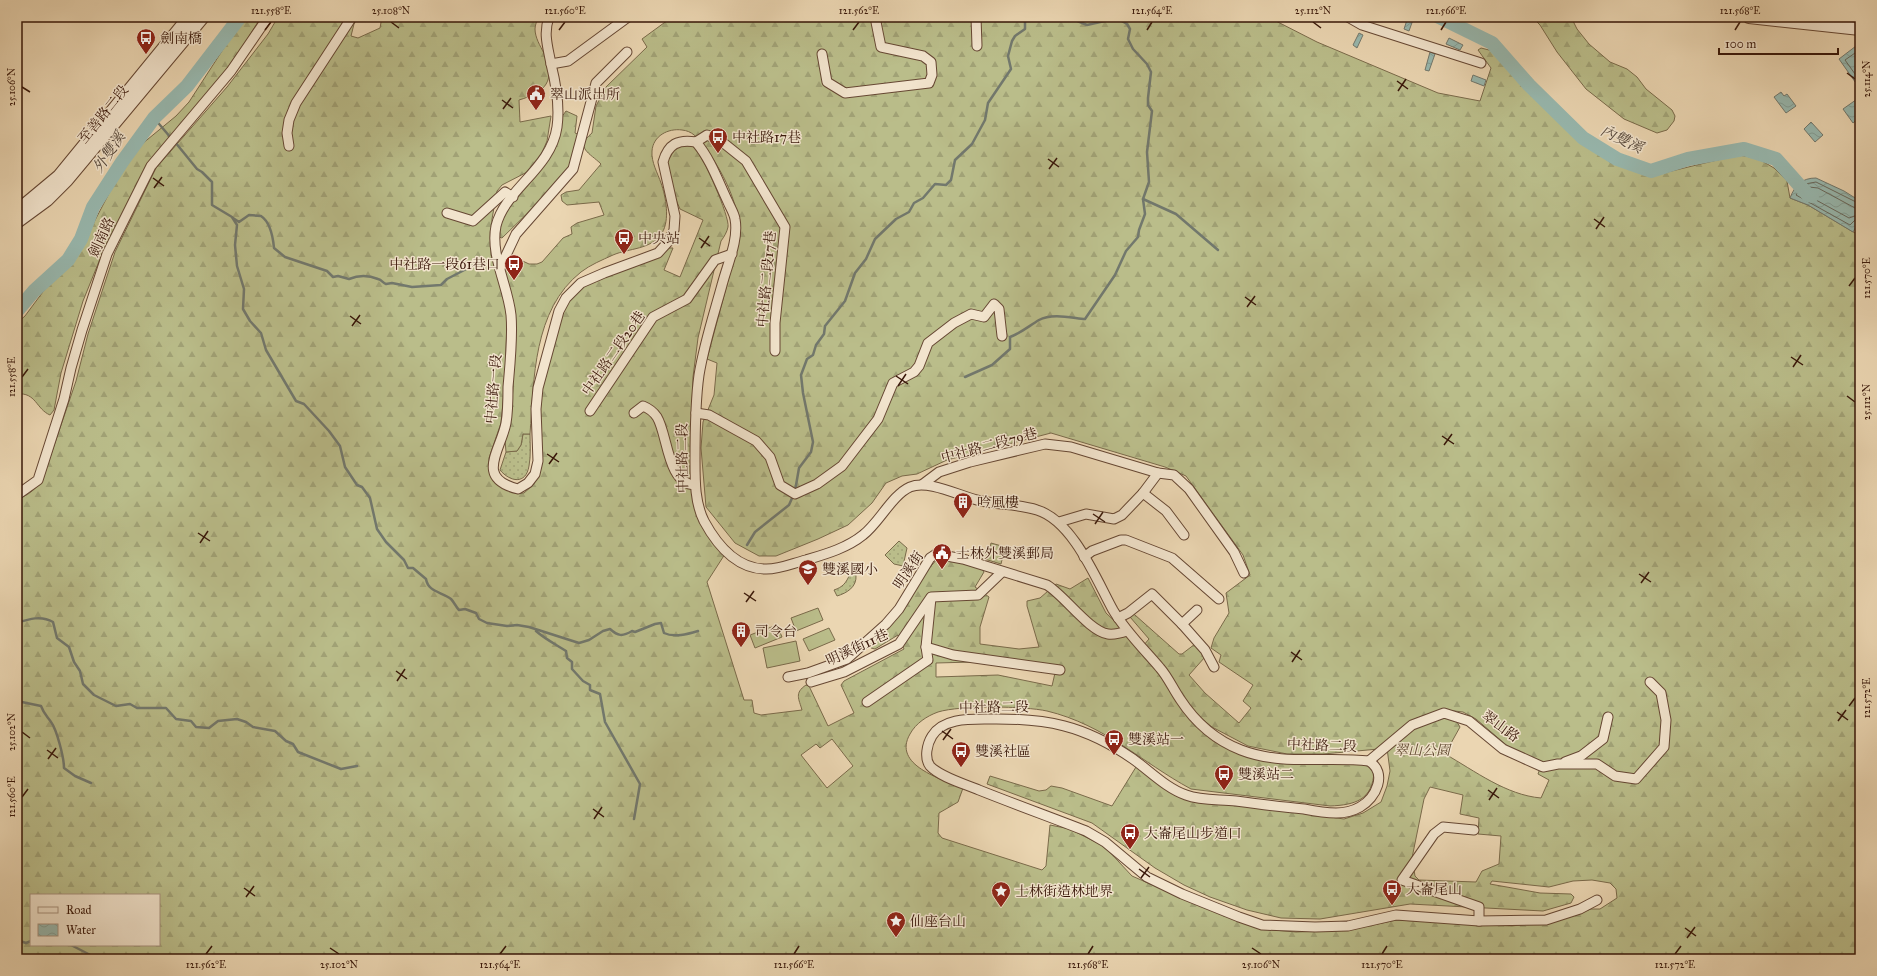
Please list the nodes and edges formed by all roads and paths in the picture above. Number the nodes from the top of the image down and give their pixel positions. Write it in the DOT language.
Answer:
graph roads {
  1 [pos="189,17"];
  2 [pos="203,17"];
  3 [pos="268,17"];
  4 [pos="352,17"];
  5 [pos="549,17"];
  6 [pos="628,17"];
  7 [pos="875,17"];
  8 [pos="976,17"];
  9 [pos="1348,17"];
  10 [pos="1749,17"];
  11 [pos="1860,29"];
  12 [pos="977,46"];
  13 [pos="627,52"];
  14 [pos="822,54"];
  15 [pos="1481,63"];
  16 [pos="552,64"];
  17 [pos="696,142"];
  18 [pos="290,146"];
  19 [pos="513,197"];
  20 [pos="17,211"];
  21 [pos="447,213"];
  22 [pos="17,222"];
  23 [pos="732,254"];
  24 [pos="500,268"];
  25 [pos="1002,336"];
  26 [pos="775,351"];
  27 [pos="590,411"];
  28 [pos="634,413"];
  29 [pos="696,413"];
  30 [pos="1158,473"];
  31 [pos="695,484"];
  32 [pos="923,484"];
  33 [pos="1143,493"];
  34 [pos="17,495"];
  35 [pos="1059,522"];
  36 [pos="1184,535"];
  37 [pos="1084,557"];
  38 [pos="1002,572"];
  39 [pos="1244,573"];
  40 [pos="931,597"];
  41 [pos="1219,599"];
  42 [pos="1197,610"];
  43 [pos="1118,618"];
  44 [pos="1182,624"];
  45 [pos="1127,631"];
  46 [pos="926,647"];
  47 [pos="1214,667"];
  48 [pos="1060,670"];
  49 [pos="788,677"];
  50 [pos="811,682"];
  51 [pos="1650,682"];
  52 [pos="867,702"];
  53 [pos="1608,717"];
  54 [pos="1369,761"];
  55 [pos="1558,764"];
  56 [pos="1474,830"];
  57 [pos="1597,900"];
  58 [pos="1479,921"];
  1 -- 20 [label="street, 至善路二段"];
  2 -- 22 [label="street, 至善路二段"];
  3 -- 34 [label="street, 劍南路"];
  4 -- 18 [label="street"];
  5 -- 16 [label="street, 中社路一段"];
  6 -- 16 [label="street"];
  7 -- 14 [label="street"];
  8 -- 12 [label="street"];
  9 -- 15 [label="street"];
  10 -- 11 [label="street"];
  13 -- 24 [label="street"];
  16 -- 19 [label="street, 中社路一段"];
  17 -- 23 [label="street, 中社路二段"];
  17 -- 24 [label="street, 中社路一段"];
  17 -- 26 [label="street, 中社路二段17巷"];
  19 -- 21 [label="street"];
  19 -- 24 [label="street, 中社路一段"];
  23 -- 27 [label="street, 中社路二段20巷"];
  23 -- 29 [label="street, 中社路二段"];
  25 -- 29 [label="street"];
  28 -- 31 [label="street"];
  29 -- 31 [label="street, 中社路二段"];
  30 -- 32 [label="street, 中社路二段79巷"];
  30 -- 33 [label="street"];
  30 -- 39 [label="street, 中社路二段79巷"];
  31 -- 32 [label="street, 中社路二段"];
  32 -- 35 [label="street, 中社路二段"];
  33 -- 35 [label="street"];
  33 -- 36 [label="street"];
  35 -- 37 [label="street, 中社路二段"];
  37 -- 41 [label="street"];
  37 -- 43 [label="street, 中社路二段"];
  38 -- 40 [label="street"];
  38 -- 45 [label="street, 明溪街"];
  38 -- 49 [label="street, 明溪街"];
  40 -- 46 [label="street"];
  40 -- 50 [label="street, 明溪街11巷"];
  42 -- 44 [label="street"];
  43 -- 44 [label="street"];
  43 -- 45 [label="street, 中社路二段"];
  44 -- 47 [label="street"];
  45 -- 54 [label="street, 中社路二段"];
  46 -- 48 [label="street"];
  46 -- 52 [label="street"];
  51 -- 55 [label="street"];
  53 -- 55 [label="street"];
  54 -- 55 [label="street, 翠山路"];
  54 -- 58 [label="street, 中社路二段"];
  56 -- 58 [label="street"];
  57 -- 58 [label="street, 中社路二段"];
}
